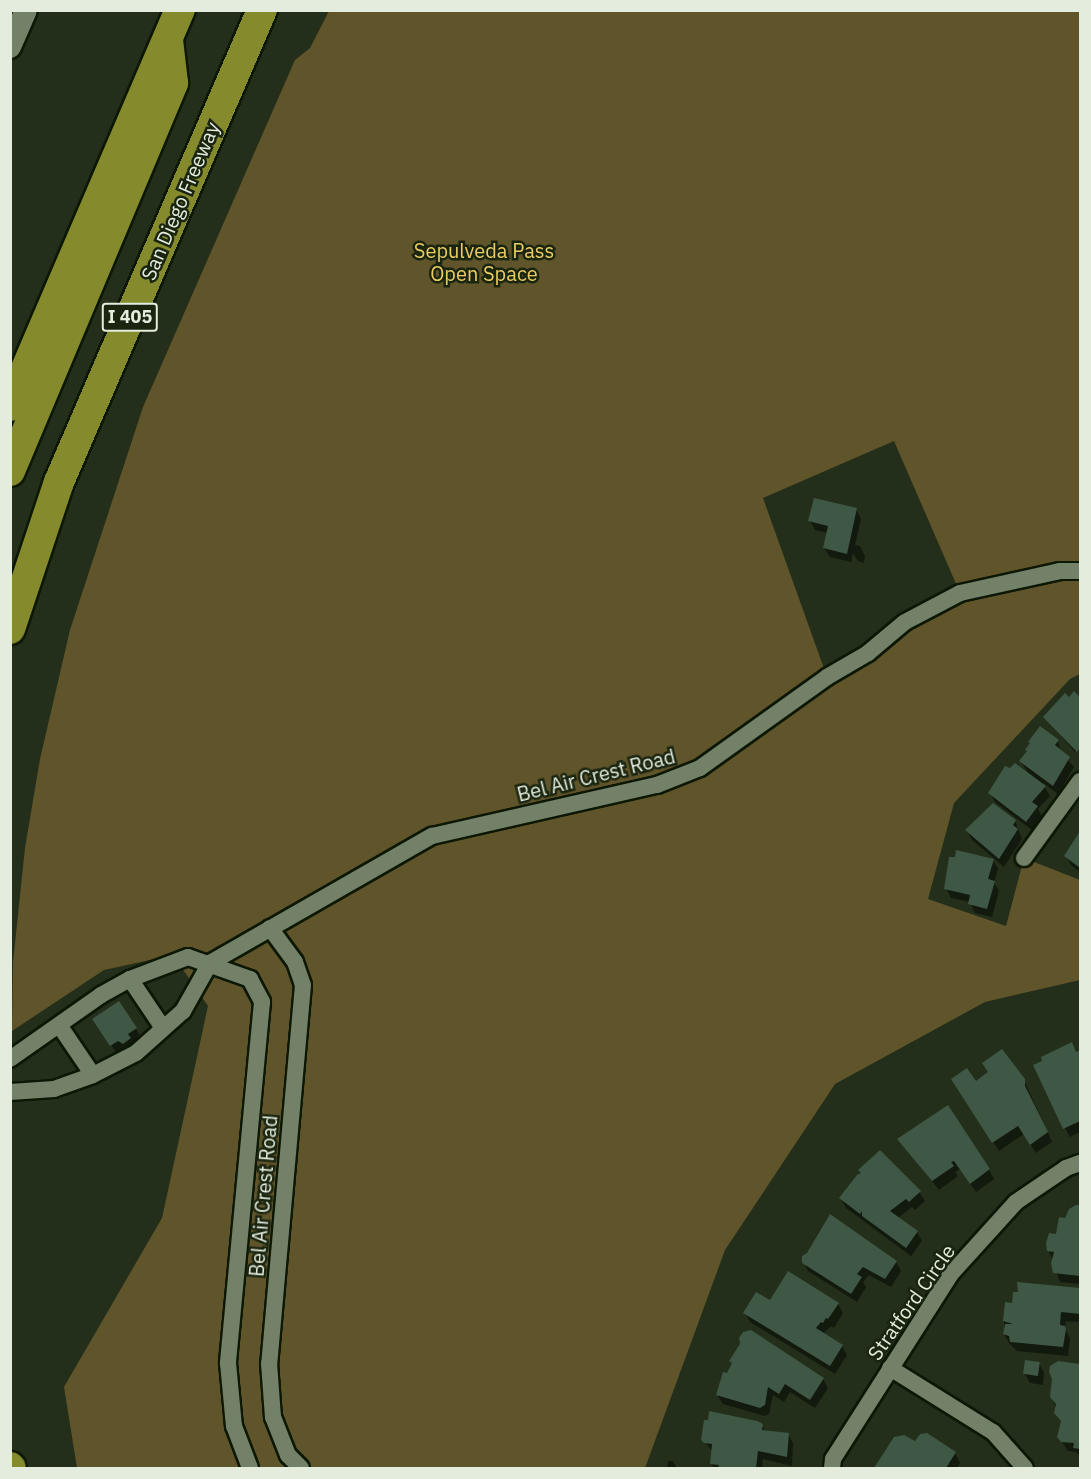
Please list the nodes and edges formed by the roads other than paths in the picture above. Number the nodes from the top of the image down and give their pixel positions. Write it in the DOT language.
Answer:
graph roads {
  1 [pos="26,10"];
  2 [pos="180,10"];
  3 [pos="262,10"];
  4 [pos="168,40"];
  5 [pos="10,47"];
  6 [pos="10,406"];
  7 [pos="10,471"];
  8 [pos="1080,571"];
  9 [pos="10,628"];
  10 [pos="1080,782"];
  11 [pos="1024,858"];
  12 [pos="270,928"];
  13 [pos="210,963"];
  14 [pos="130,980"];
  15 [pos="58,1025"];
  16 [pos="163,1028"];
  17 [pos="10,1059"];
  18 [pos="93,1075"];
  19 [pos="10,1092"];
  20 [pos="1080,1163"];
  21 [pos="890,1368"];
  22 [pos="250,1468"];
  23 [pos="301,1468"];
  24 [pos="832,1468"];
  25 [pos="1025,1468"];
  1 -- 5 [label="main road"];
  2 -- 4 [label="highway"];
  3 -- 9 [label="highway, San Diego Freeway / I 405"];
  4 -- 6 [label="highway"];
  4 -- 7 [label="highway"];
  8 -- 12 [label="street, Bel Air Crest Road"];
  10 -- 11 [label="street"];
  12 -- 13 [label="street, Bel Air Crest Road"];
  12 -- 23 [label="street, Bel Air Crest Road"];
  13 -- 14 [label="street, Bel Air Crest Road"];
  13 -- 16 [label="street"];
  13 -- 22 [label="street, Bel Air Crest Road"];
  14 -- 15 [label="street, Bel Air Crest Road"];
  14 -- 16 [label="street"];
  15 -- 17 [label="street, Bel Air Crest Road"];
  15 -- 18 [label="street"];
  16 -- 18 [label="street"];
  18 -- 19 [label="street"];
  20 -- 21 [label="street, Stratford Circle"];
  21 -- 24 [label="street, Stratford Circle"];
  21 -- 25 [label="street"];
}
